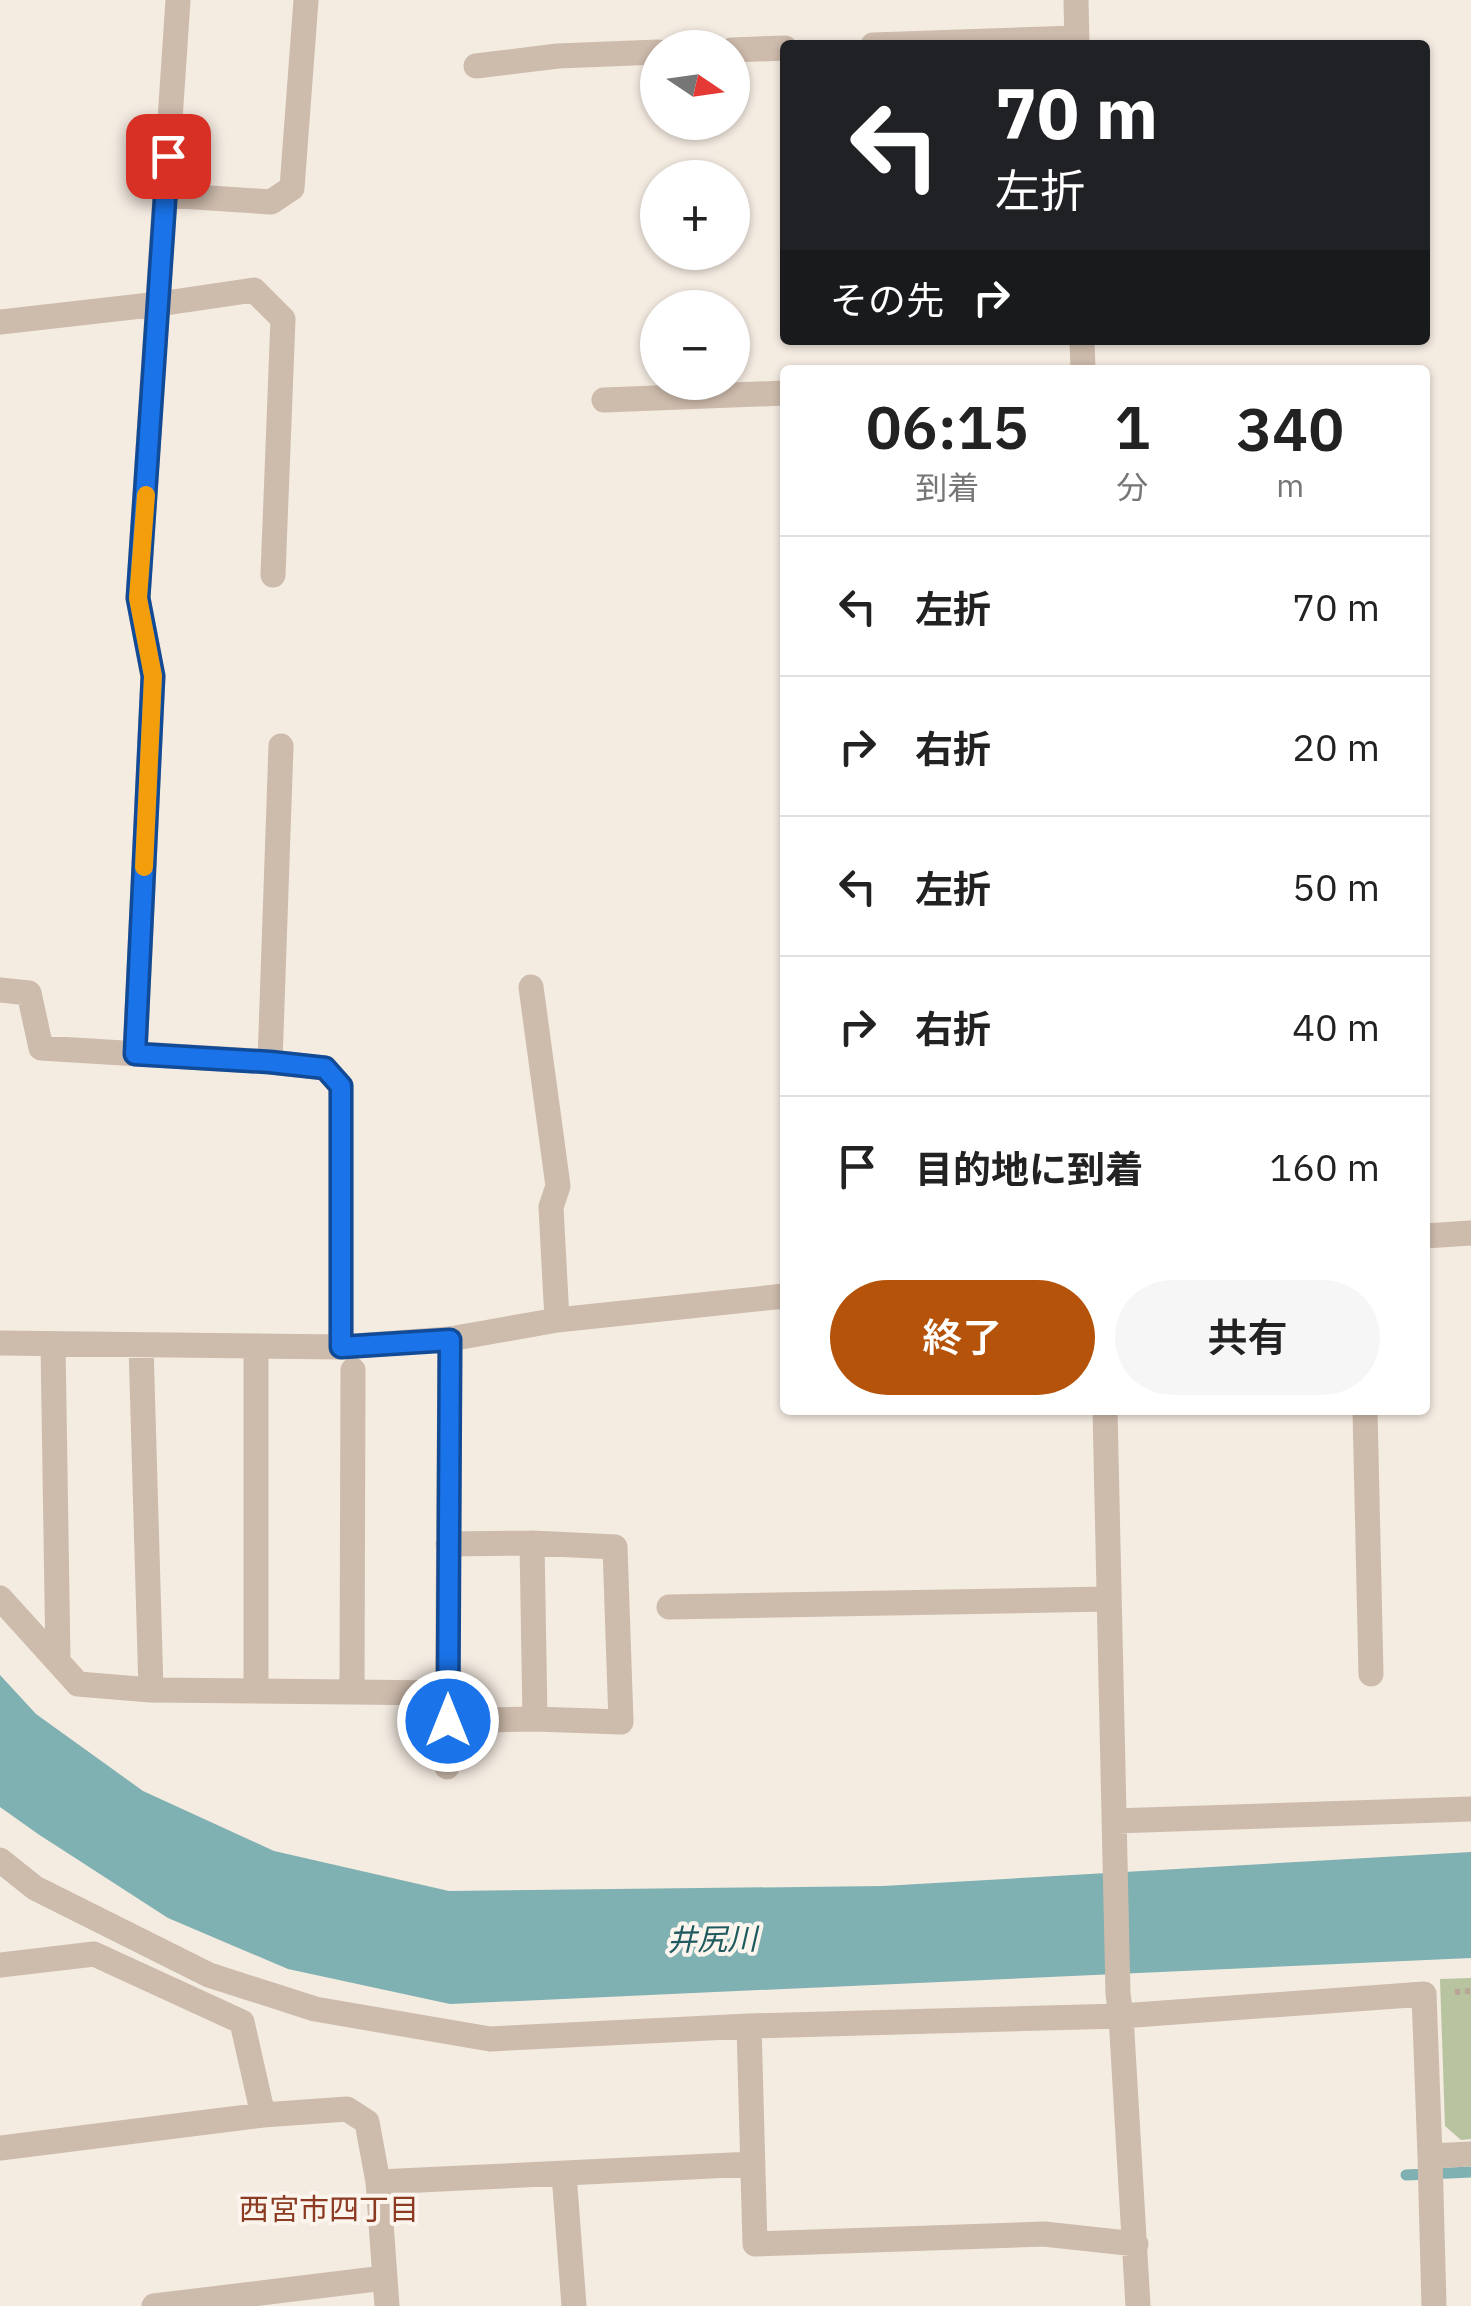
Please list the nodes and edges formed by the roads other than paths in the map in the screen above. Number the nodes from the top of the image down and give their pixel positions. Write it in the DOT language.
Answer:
graph roads {
  1 [pos="178,0"];
  2 [pos="306,0"];
  3 [pos="1076,0"];
  4 [pos="1077,40"];
  5 [pos="780,48"];
  6 [pos="750,49"];
  7 [pos="640,53"];
  8 [pos="476,66"];
  9 [pos="165,195"];
  10 [pos="158,304"];
  11 [pos="0,322"];
  12 [pos="780,393"];
  13 [pos="604,400"];
  14 [pos="273,575"];
  15 [pos="281,746"];
  16 [pos="531,987"];
  17 [pos="0,990"];
  18 [pos="135,1054"];
  19 [pos="270,1062"];
  20 [pos="1471,1232"];
  21 [pos="1430,1236"];
  22 [pos="780,1297"];
  23 [pos="557,1320"];
  24 [pos="450,1340"];
  25 [pos="0,1344"];
  26 [pos="52,1344"];
  27 [pos="141,1345"];
  28 [pos="256,1346"];
  29 [pos="347,1358"];
  30 [pos="1105,1415"];
  31 [pos="1365,1415"];
  32 [pos="532,1543"];
  33 [pos="448,1544"];
  34 [pos="0,1598"];
  35 [pos="1109,1599"];
  36 [pos="669,1607"];
  37 [pos="58,1661"];
  38 [pos="1370,1674"];
  39 [pos="151,1690"];
  40 [pos="256,1691"];
  41 [pos="352,1692"];
  42 [pos="448,1692"];
  43 [pos="535,1720"];
  44 [pos="448,1721"];
  45 [pos="448,1767"];
  46 [pos="1471,1809"];
  47 [pos="1114,1830"];
  48 [pos="0,1860"];
  49 [pos="0,1965"];
  50 [pos="1119,2005"];
  51 [pos="749,2026"];
  52 [pos="263,2116"];
  53 [pos="0,2148"];
  54 [pos="1471,2154"];
  55 [pos="1430,2156"];
  56 [pos="753,2164"];
  57 [pos="564,2174"];
  58 [pos="378,2182"];
  59 [pos="1136,2244"];
  60 [pos="384,2278"];
  61 [pos="154,2306"];
  62 [pos="387,2306"];
  63 [pos="574,2306"];
  64 [pos="1138,2306"];
  65 [pos="1434,2306"];
  1 -- 9 [label="street"];
  2 -- 9 [label="street"];
  3 -- 4 [label="street"];
  5 -- 6 [label="street"];
  7 -- 8 [label="street"];
  9 -- 10 [label="street"];
  10 -- 11 [label="street"];
  10 -- 14 [label="street"];
  10 -- 18 [label="street"];
  12 -- 13 [label="street"];
  15 -- 19 [label="street"];
  16 -- 23 [label="street"];
  17 -- 18 [label="street"];
  18 -- 19 [label="street"];
  19 -- 29 [label="street"];
  20 -- 21 [label="street"];
  22 -- 23 [label="street"];
  23 -- 24 [label="street"];
  24 -- 29 [label="street"];
  24 -- 33 [label="street"];
  25 -- 26 [label="street"];
  26 -- 27 [label="street"];
  26 -- 37 [label="street"];
  27 -- 28 [label="street"];
  27 -- 39 [label="street"];
  28 -- 29 [label="street"];
  28 -- 40 [label="street"];
  29 -- 41 [label="street"];
  30 -- 35 [label="street"];
  31 -- 38 [label="street"];
  32 -- 33 [label="street"];
  32 -- 43 [label="street"];
  32 -- 43 [label="street"];
  33 -- 42 [label="street"];
  34 -- 37 [label="street"];
  35 -- 36 [label="street"];
  35 -- 47 [label="street"];
  37 -- 39 [label="street"];
  39 -- 40 [label="street"];
  40 -- 41 [label="street"];
  41 -- 42 [label="street"];
  42 -- 44 [label="street"];
  43 -- 44 [label="street"];
  44 -- 45 [label="street"];
  46 -- 47 [label="street"];
  47 -- 50 [label="street"];
  48 -- 51 [label="street"];
  49 -- 52 [label="street"];
  50 -- 51 [label="street"];
  50 -- 55 [label="street"];
  50 -- 59 [label="street"];
  51 -- 56 [label="street"];
  52 -- 53 [label="street"];
  52 -- 58 [label="street"];
  54 -- 55 [label="street"];
  55 -- 65 [label="street"];
  56 -- 57 [label="street"];
  56 -- 59 [label="street"];
  57 -- 58 [label="street"];
  57 -- 63 [label="street"];
  58 -- 60 [label="street"];
  59 -- 64 [label="street"];
  60 -- 61 [label="street"];
  60 -- 62 [label="street"];
}
